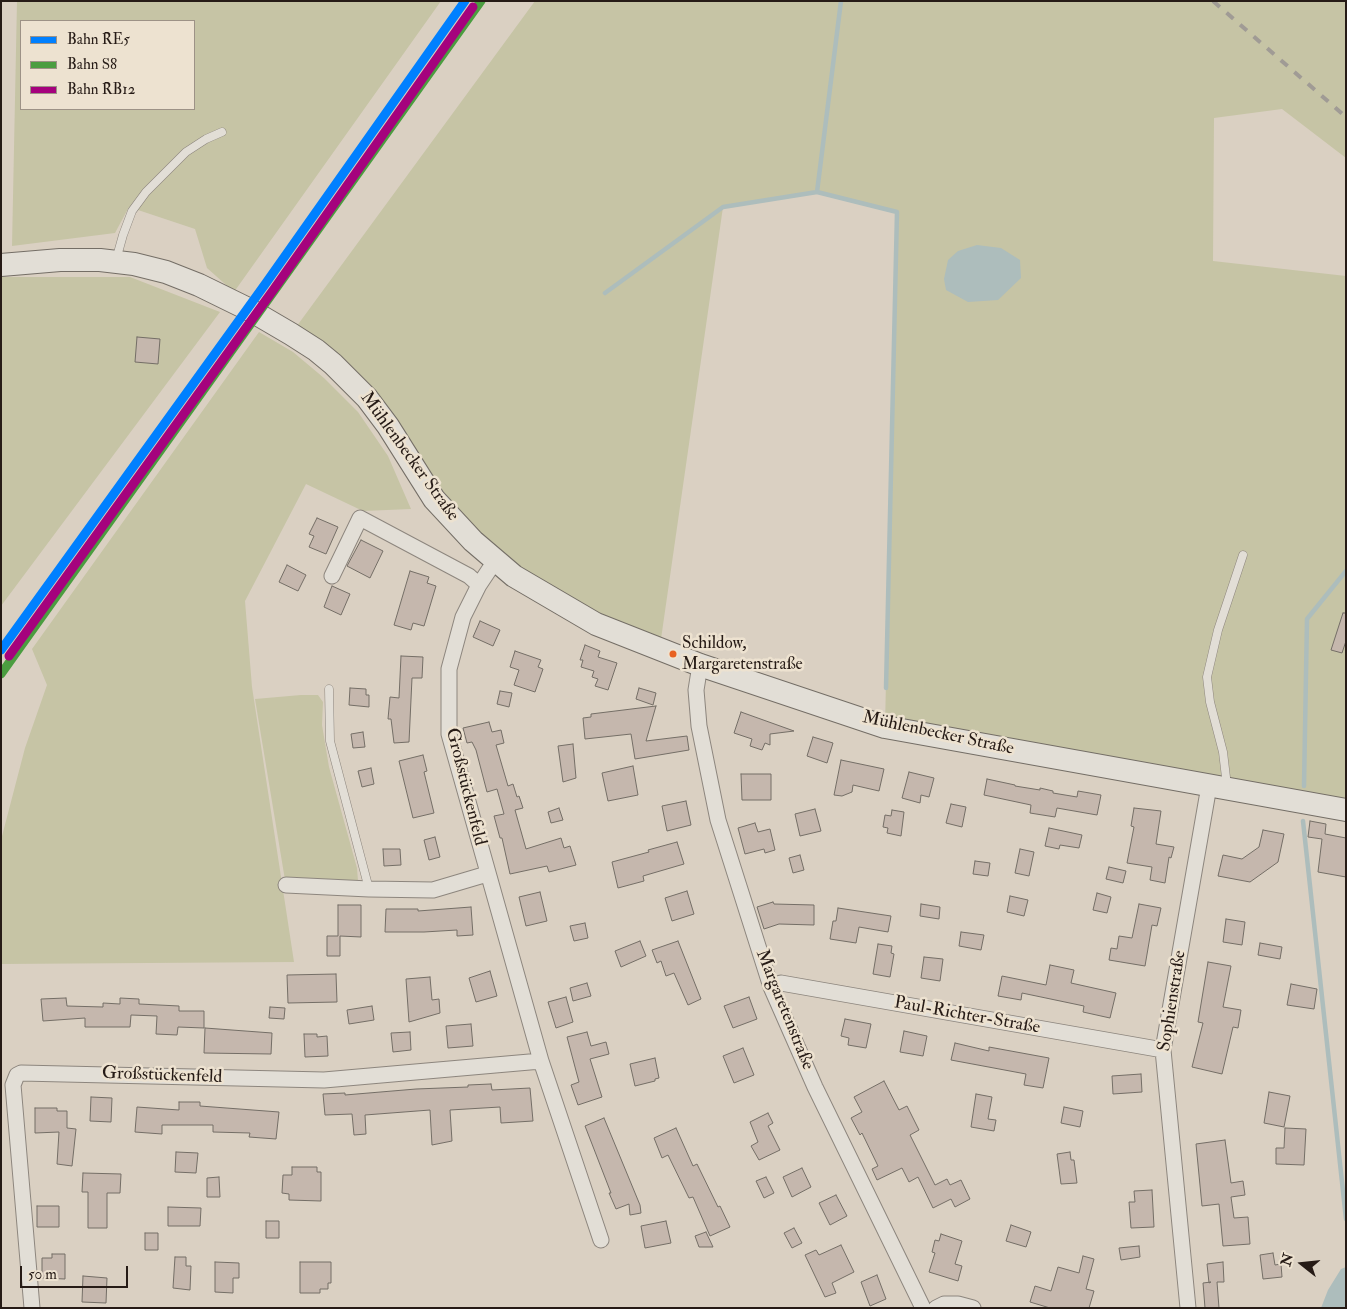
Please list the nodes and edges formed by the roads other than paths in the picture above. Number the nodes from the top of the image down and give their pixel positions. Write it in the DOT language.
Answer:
graph roads {
  1 [pos="222,132"];
  2 [pos="116,262"];
  3 [pos="1,265"];
  4 [pos="1242,555"];
  5 [pos="495,561"];
  6 [pos="332,576"];
  7 [pos="479,585"];
  8 [pos="700,665"];
  9 [pos="329,689"];
  10 [pos="1218,788"];
  11 [pos="1346,810"];
  12 [pos="487,874"];
  13 [pos="286,885"];
  14 [pos="369,890"];
  15 [pos="771,987"];
  16 [pos="1163,1050"];
  17 [pos="541,1062"];
  18 [pos="601,1240"];
  19 [pos="32,1308"];
  20 [pos="923,1308"];
  21 [pos="936,1308"];
  22 [pos="973,1308"];
  23 [pos="1188,1308"];
  1 -- 2 [label="lane"];
  2 -- 3 [label="main road, Mühlenbecker Straße"];
  2 -- 5 [label="main road, Mühlenbecker Straße"];
  4 -- 10 [label="lane"];
  5 -- 7 [label="street, Großstückenfeld"];
  5 -- 8 [label="main road, Mühlenbecker Straße"];
  6 -- 7 [label="street"];
  7 -- 12 [label="street, Großstückenfeld"];
  8 -- 10 [label="main road, Mühlenbecker Straße"];
  8 -- 15 [label="street, Margaretenstraße"];
  9 -- 14 [label="lane"];
  10 -- 11 [label="main road, Mühlenbecker Straße"];
  10 -- 16 [label="street, Sophienstraße"];
  12 -- 14 [label="street"];
  12 -- 17 [label="street, Großstückenfeld"];
  13 -- 14 [label="street"];
  15 -- 16 [label="street, Paul-Richter-Straße"];
  15 -- 20 [label="street, Margaretenstraße"];
  16 -- 23 [label="street, Sophienstraße"];
  17 -- 18 [label="street, Großstückenfeld"];
  17 -- 19 [label="street, Großstückenfeld"];
  21 -- 22 [label="street"];
}
